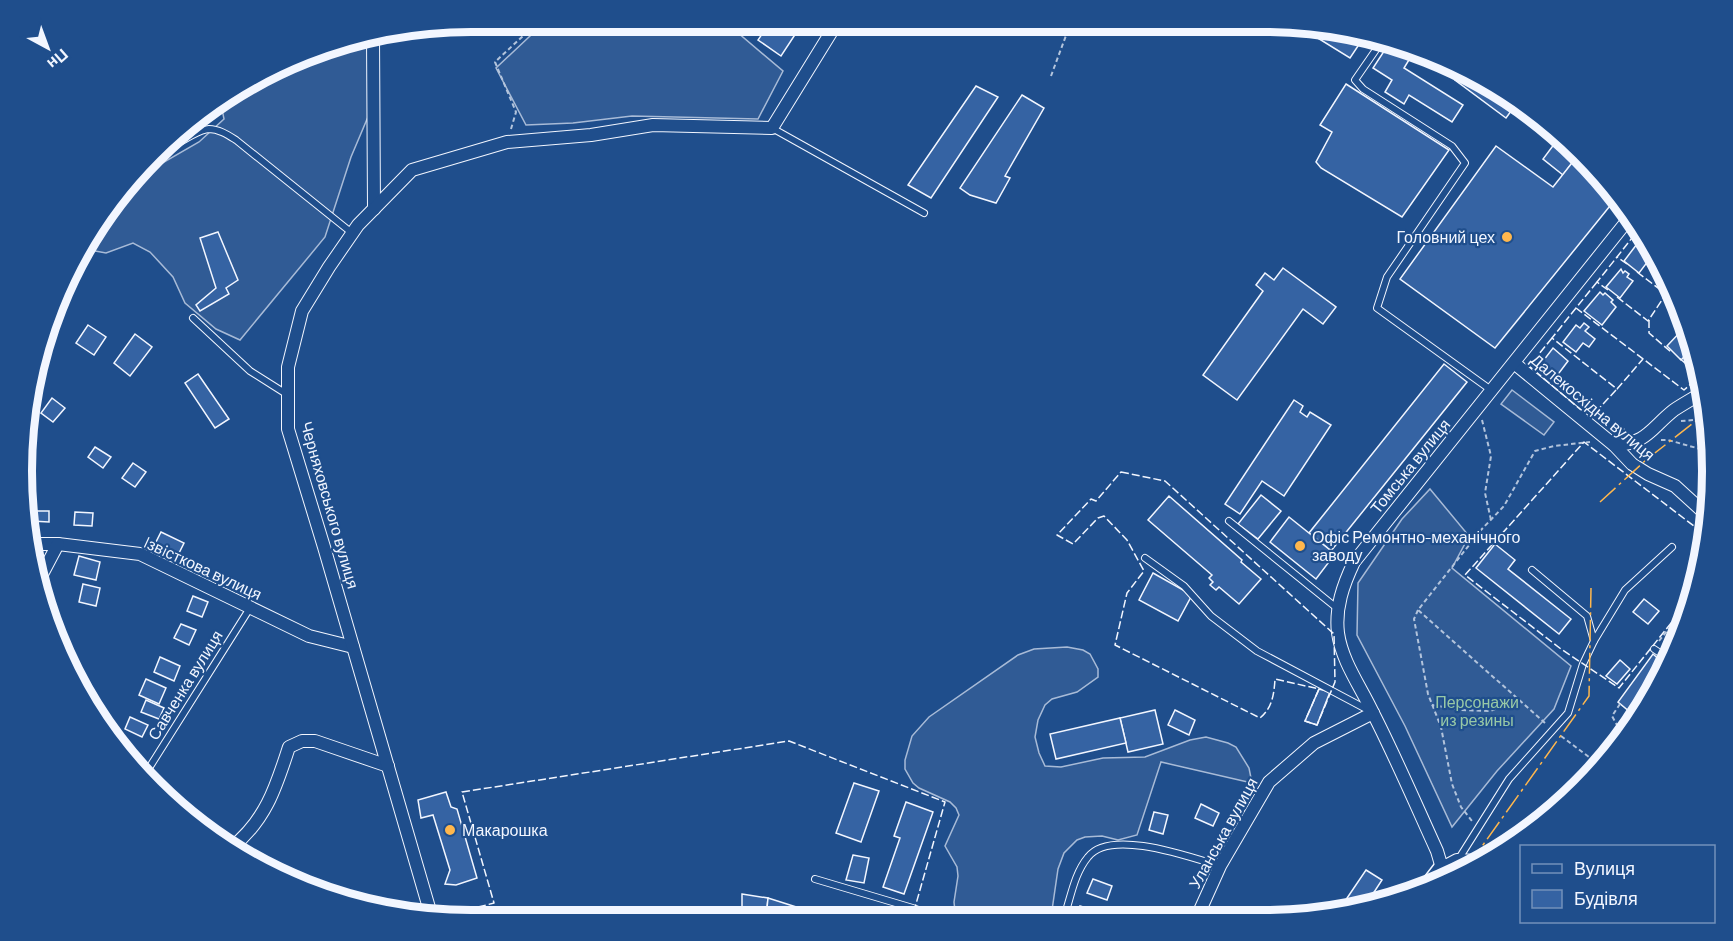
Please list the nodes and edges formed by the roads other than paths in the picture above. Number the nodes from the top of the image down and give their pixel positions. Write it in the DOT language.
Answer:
graph roads {
  1 [pos="831,32"];
  2 [pos="373,43"];
  3 [pos="1378,47"];
  4 [pos="772,128"];
  5 [pos="173,147"];
  6 [pos="374,209"];
  7 [pos="924,213"];
  8 [pos="1625,223"];
  9 [pos="353,233"];
  10 [pos="193,318"];
  11 [pos="1514,363"];
  12 [pos="1492,390"];
  13 [pos="288,396"];
  14 [pos="1695,397"];
  15 [pos="1611,442"];
  16 [pos="1700,509"];
  17 [pos="1229,521"];
  18 [pos="38,544"];
  19 [pos="58,544"];
  20 [pos="1672,547"];
  21 [pos="1145,558"];
  22 [pos="1532,570"];
  23 [pos="43,572"];
  24 [pos="250,608"];
  25 [pos="1339,610"];
  26 [pos="1594,641"];
  27 [pos="354,647"];
  28 [pos="1654,649"];
  29 [pos="1661,654"];
  30 [pos="1373,713"];
  31 [pos="388,766"];
  32 [pos="148,769"];
  33 [pos="238,843"];
  34 [pos="1457,861"];
  35 [pos="1463,861"];
  36 [pos="1220,866"];
  37 [pos="1442,868"];
  38 [pos="1439,872"];
  39 [pos="815,879"];
  40 [pos="429,908"];
  41 [pos="918,910"];
  42 [pos="1066,910"];
  43 [pos="1200,910"];
  1 -- 4 [label="street"];
  2 -- 6 [label="street"];
  3 -- 12 [label="lane"];
  4 -- 6 [label="street, Черняховського вулиця"];
  4 -- 7 [label="lane"];
  5 -- 9 [label="lane"];
  6 -- 9 [label="street, Черняховського вулиця"];
  8 -- 11 [label="street, Томська вулиця"];
  9 -- 13 [label="street, Черняховського вулиця"];
  10 -- 13 [label="lane"];
  11 -- 12 [label="street, Томська вулиця"];
  11 -- 15 [label="street, Далекосхідна вулиця"];
  12 -- 25 [label="street, Томська вулиця"];
  13 -- 27 [label="street, Черняховського вулиця"];
  14 -- 15 [label="street"];
  15 -- 16 [label="street, Далекосхідна вулиця"];
  17 -- 25 [label="lane"];
  18 -- 19 [label="street, Iзвiсткова вулиця"];
  19 -- 23 [label="street"];
  19 -- 24 [label="street, Iзвiсткова вулиця"];
  20 -- 26 [label="lane"];
  21 -- 30 [label="lane"];
  22 -- 26 [label="lane"];
  24 -- 27 [label="street, Iзвiсткова вулиця"];
  24 -- 32 [label="lane, Савченка вулиця"];
  25 -- 30 [label="street, Томська вулиця"];
  26 -- 34 [label="lane"];
  27 -- 31 [label="street, Черняховського вулиця"];
  28 -- 29 [label="lane"];
  30 -- 36 [label="street, Уланська вулиця"];
  30 -- 37 [label="street, Томська вулиця"];
  31 -- 33 [label="street"];
  31 -- 40 [label="street, Черняховського вулиця"];
  34 -- 35 [label="street"];
  34 -- 37 [label="street"];
  36 -- 42 [label="lane"];
  36 -- 43 [label="street, Уланська вулиця"];
  37 -- 38 [label="street"];
  39 -- 41 [label="lane"];
}
